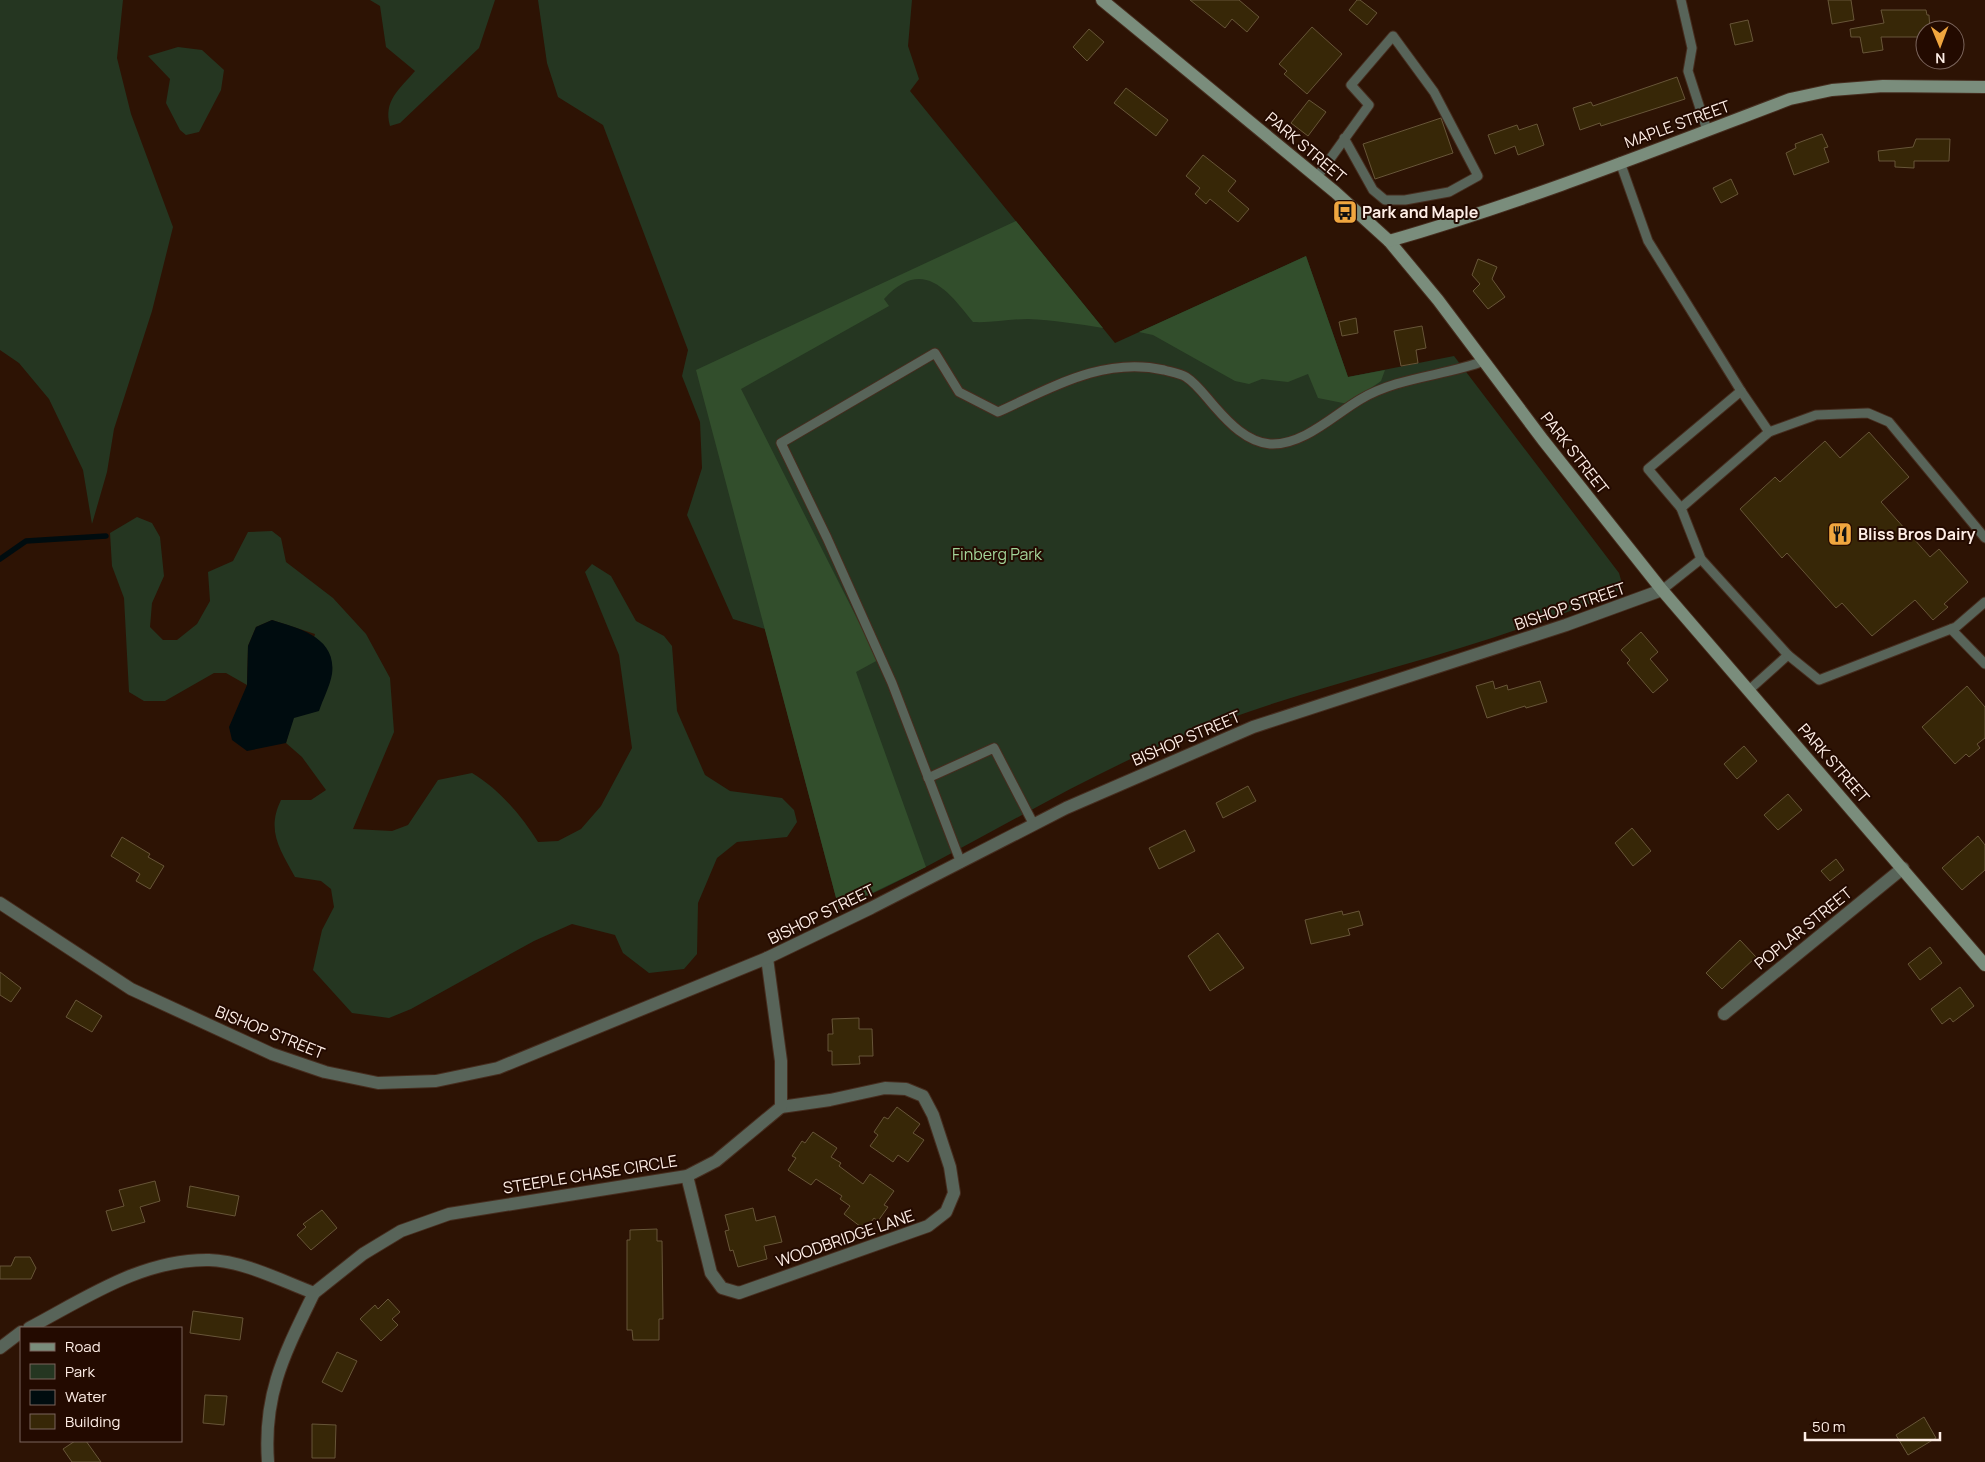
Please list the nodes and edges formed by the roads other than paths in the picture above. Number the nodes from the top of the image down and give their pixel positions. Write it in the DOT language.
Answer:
graph roads {
  1 [pos="1102,0"];
  2 [pos="1681,0"];
  3 [pos="1985,87"];
  4 [pos="1707,130"];
  5 [pos="1344,138"];
  6 [pos="1620,162"];
  7 [pos="1317,177"];
  8 [pos="1389,241"];
  9 [pos="1484,361"];
  10 [pos="1741,391"];
  11 [pos="1769,432"];
  12 [pos="1682,508"];
  13 [pos="1985,538"];
  14 [pos="1701,559"];
  15 [pos="1662,590"];
  16 [pos="1985,602"];
  17 [pos="1951,629"];
  18 [pos="1788,655"];
  19 [pos="1985,664"];
  20 [pos="1749,690"];
  21 [pos="928,778"];
  22 [pos="1034,825"];
  23 [pos="960,863"];
  24 [pos="1903,868"];
  25 [pos="0,903"];
  26 [pos="767,958"];
  27 [pos="1985,965"];
  28 [pos="1724,1014"];
  29 [pos="781,1107"];
  30 [pos="687,1176"];
  31 [pos="314,1293"];
  32 [pos="31,1327"];
  33 [pos="20,1333"];
  34 [pos="0,1348"];
  35 [pos="268,1462"];
  1 -- 7 [label="main road, PARK STREET"];
  2 -- 4 [label="lane"];
  3 -- 4 [label="main road, MAPLE STREET"];
  4 -- 6 [label="main road, MAPLE STREET"];
  5 -- 5 [label="lane"];
  5 -- 7 [label="lane"];
  6 -- 8 [label="main road, MAPLE STREET"];
  6 -- 10 [label="lane"];
  7 -- 8 [label="main road, PARK STREET"];
  8 -- 9 [label="main road, PARK STREET"];
  9 -- 15 [label="main road, PARK STREET"];
  9 -- 21 [label="lane"];
  10 -- 11 [label="lane"];
  10 -- 12 [label="lane"];
  11 -- 12 [label="lane"];
  11 -- 13 [label="lane"];
  12 -- 14 [label="lane"];
  14 -- 15 [label="lane"];
  14 -- 18 [label="lane"];
  15 -- 20 [label="main road, PARK STREET"];
  15 -- 22 [label="street, BISHOP STREET"];
  16 -- 17 [label="lane"];
  17 -- 18 [label="lane"];
  17 -- 19 [label="lane"];
  18 -- 20 [label="lane"];
  20 -- 24 [label="main road, PARK STREET"];
  21 -- 22 [label="lane"];
  21 -- 23 [label="lane"];
  22 -- 23 [label="street, BISHOP STREET"];
  23 -- 26 [label="street, BISHOP STREET"];
  24 -- 27 [label="main road, PARK STREET"];
  24 -- 28 [label="street, POPLAR STREET"];
  25 -- 26 [label="street, BISHOP STREET"];
  26 -- 29 [label="street"];
  29 -- 30 [label="street, STEEPLE CHASE CIRCLE"];
  29 -- 30 [label="street, WOODBRIDGE LANE"];
  30 -- 31 [label="street, STEEPLE CHASE CIRCLE"];
  31 -- 32 [label="street"];
  31 -- 35 [label="street, STEEPLE CHASE CIRCLE"];
  33 -- 34 [label="street"];
}
